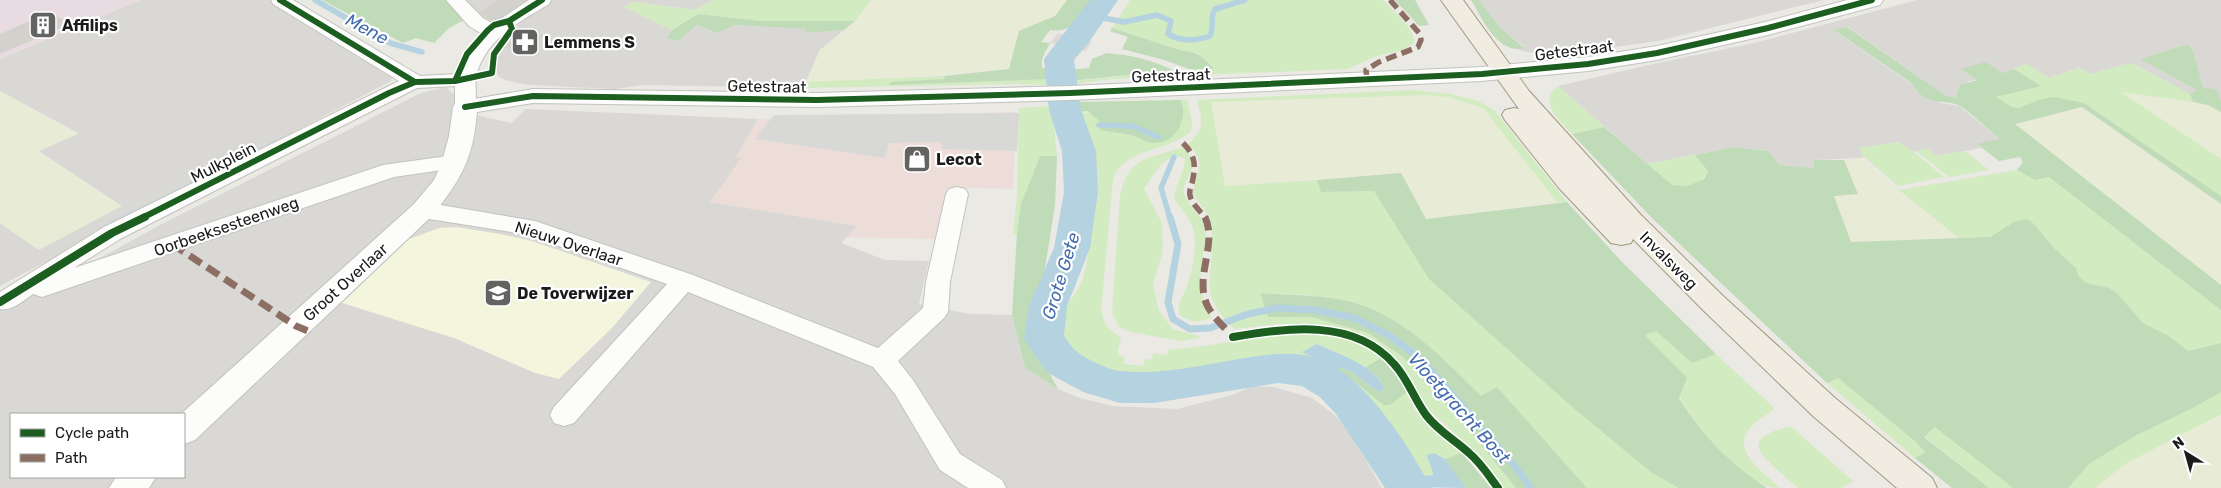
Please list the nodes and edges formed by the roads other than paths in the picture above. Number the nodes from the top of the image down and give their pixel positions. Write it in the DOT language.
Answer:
graph roads {
  1 [pos="280,0"];
  2 [pos="454,0"];
  3 [pos="542,0"];
  4 [pos="1432,0"];
  5 [pos="1452,0"];
  6 [pos="1872,0"];
  7 [pos="492,32"];
  8 [pos="1492,73"];
  9 [pos="465,79"];
  10 [pos="415,82"];
  11 [pos="465,107"];
  12 [pos="455,162"];
  13 [pos="957,194"];
  14 [pos="423,210"];
  15 [pos="684,281"];
  16 [pos="2,301"];
  17 [pos="882,360"];
  18 [pos="564,415"];
  19 [pos="185,429"];
  20 [pos="138,478"];
  21 [pos="126,488"];
  22 [pos="992,488"];
  23 [pos="1891,488"];
  24 [pos="1920,488"];
  1 -- 10 [label="street"];
  2 -- 7 [label="street"];
  3 -- 7 [label="street"];
  4 -- 8 [label="main road, Invalsweg"];
  5 -- 8 [label="main road, Invalsweg"];
  6 -- 8 [label="street, Getestraat"];
  7 -- 9 [label="street"];
  8 -- 11 [label="street, Getestraat"];
  8 -- 23 [label="main road, Invalsweg"];
  8 -- 24 [label="main road, Invalsweg"];
  9 -- 10 [label="street, Mulkplein"];
  9 -- 11 [label="street"];
  10 -- 16 [label="street, Mulkplein"];
  11 -- 12 [label="street, Groot Overlaar"];
  12 -- 14 [label="street, Groot Overlaar"];
  12 -- 16 [label="street, Oorbeeksesteenweg"];
  13 -- 17 [label="street"];
  14 -- 15 [label="street, Nieuw Overlaar"];
  14 -- 19 [label="street, Groot Overlaar"];
  15 -- 17 [label="street, Nieuw Overlaar"];
  15 -- 18 [label="street"];
  17 -- 22 [label="street, Nieuw Overlaar"];
  20 -- 21 [label="street"];
}
